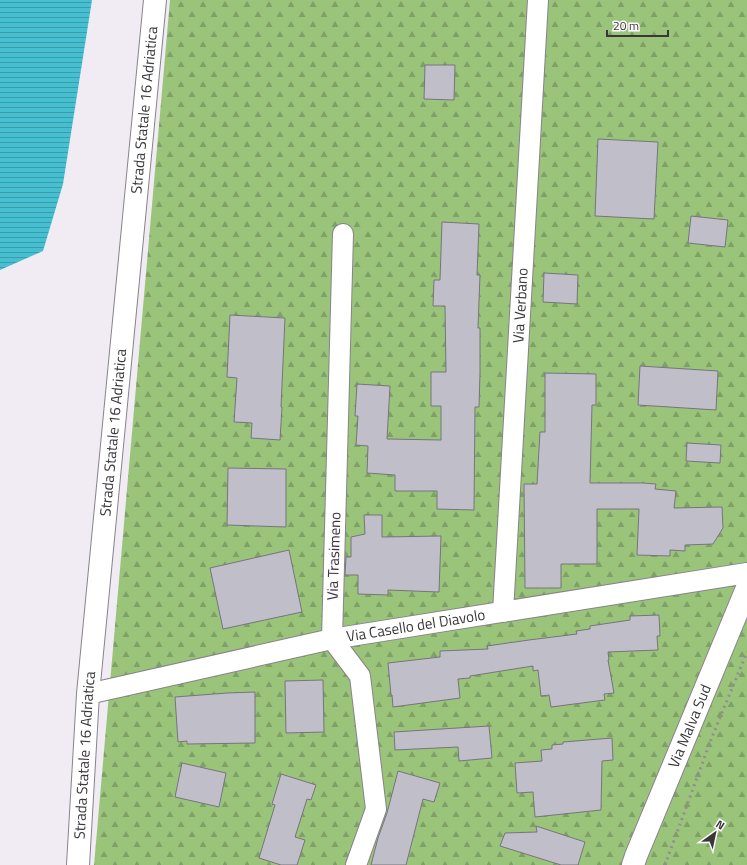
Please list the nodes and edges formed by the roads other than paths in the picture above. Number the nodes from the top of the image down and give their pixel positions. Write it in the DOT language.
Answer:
graph roads {
  1 [pos="154,0"];
  2 [pos="538,0"];
  3 [pos="344,234"];
  4 [pos="747,573"];
  5 [pos="747,588"];
  6 [pos="503,612"];
  7 [pos="332,639"];
  8 [pos="88,694"];
  9 [pos="78,865"];
  10 [pos="356,865"];
  11 [pos="633,865"];
  1 -- 8 [label="main road, Strada Statale 16 Adriatica"];
  2 -- 6 [label="street, Via Verbano"];
  3 -- 7 [label="street, Via Trasimeno"];
  4 -- 6 [label="street, Via Casello del Diavolo"];
  5 -- 11 [label="main road, Via Malva Sud"];
  6 -- 7 [label="street, Via Casello del Diavolo"];
  7 -- 8 [label="street, Via Casello del Diavolo"];
  7 -- 10 [label="street"];
  8 -- 9 [label="main road, Strada Statale 16 Adriatica"];
}
